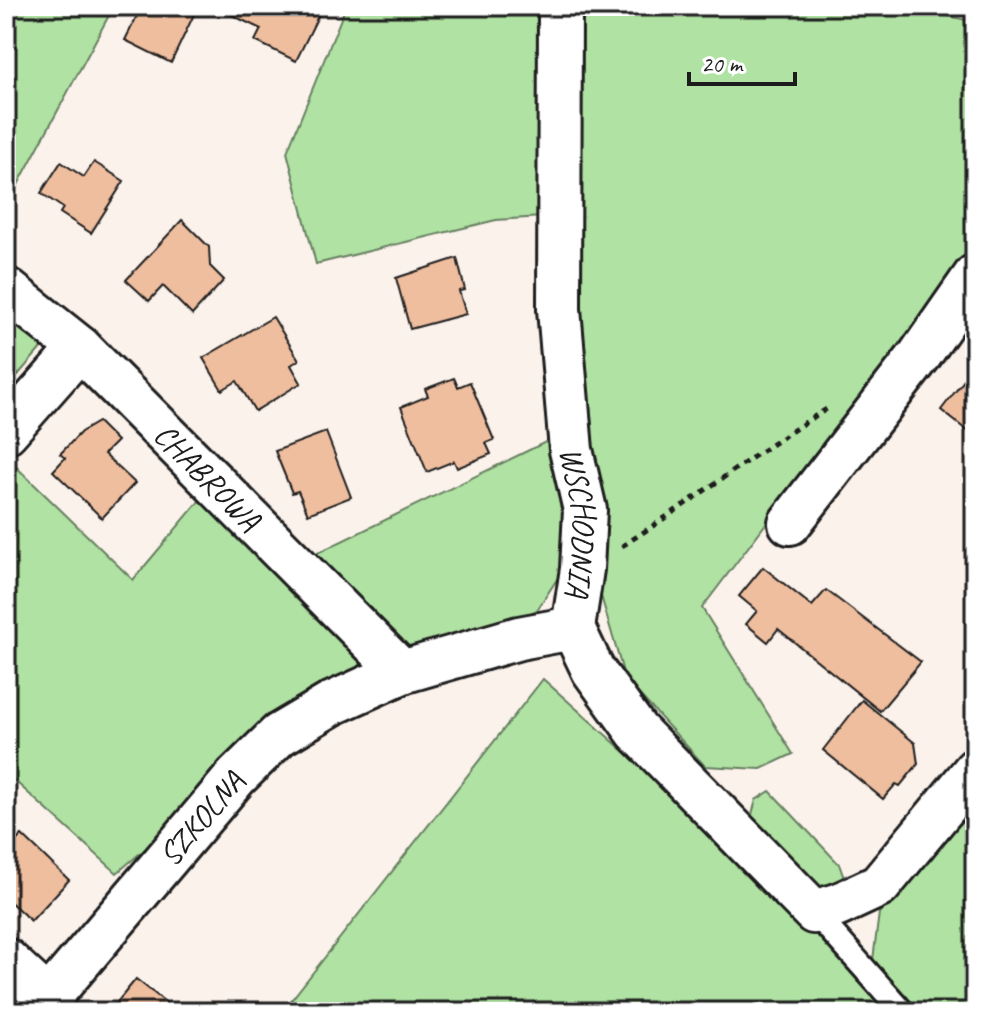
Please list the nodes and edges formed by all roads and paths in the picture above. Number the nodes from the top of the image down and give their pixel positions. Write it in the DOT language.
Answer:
graph roads {
  1 [pos="560,6"];
  2 [pos="961,6"];
  3 [pos="975,9"];
  4 [pos="975,276"];
  5 [pos="6,289"];
  6 [pos="80,348"];
  7 [pos="841,400"];
  8 [pos="6,432"];
  9 [pos="790,523"];
  10 [pos="583,554"];
  11 [pos="573,628"];
  12 [pos="402,672"];
  13 [pos="975,770"];
  14 [pos="814,912"];
  15 [pos="6,960"];
  16 [pos="43,1005"];
  17 [pos="903,1012"];
  1 -- 10 [label="street, WSCHODNIA"];
  2 -- 3 [label="path"];
  4 -- 9 [label="street"];
  5 -- 6 [label="street, CHABROWA"];
  6 -- 8 [label="street"];
  6 -- 12 [label="street, CHABROWA"];
  7 -- 10 [label="path"];
  10 -- 11 [label="street, WSCHODNIA"];
  11 -- 12 [label="street, SZKOLNA"];
  11 -- 14 [label="street, WSCHODNIA"];
  12 -- 16 [label="street, SZKOLNA"];
  13 -- 14 [label="street"];
  14 -- 17 [label="lane, WSCHODNIA"];
  15 -- 16 [label="street"];
}
